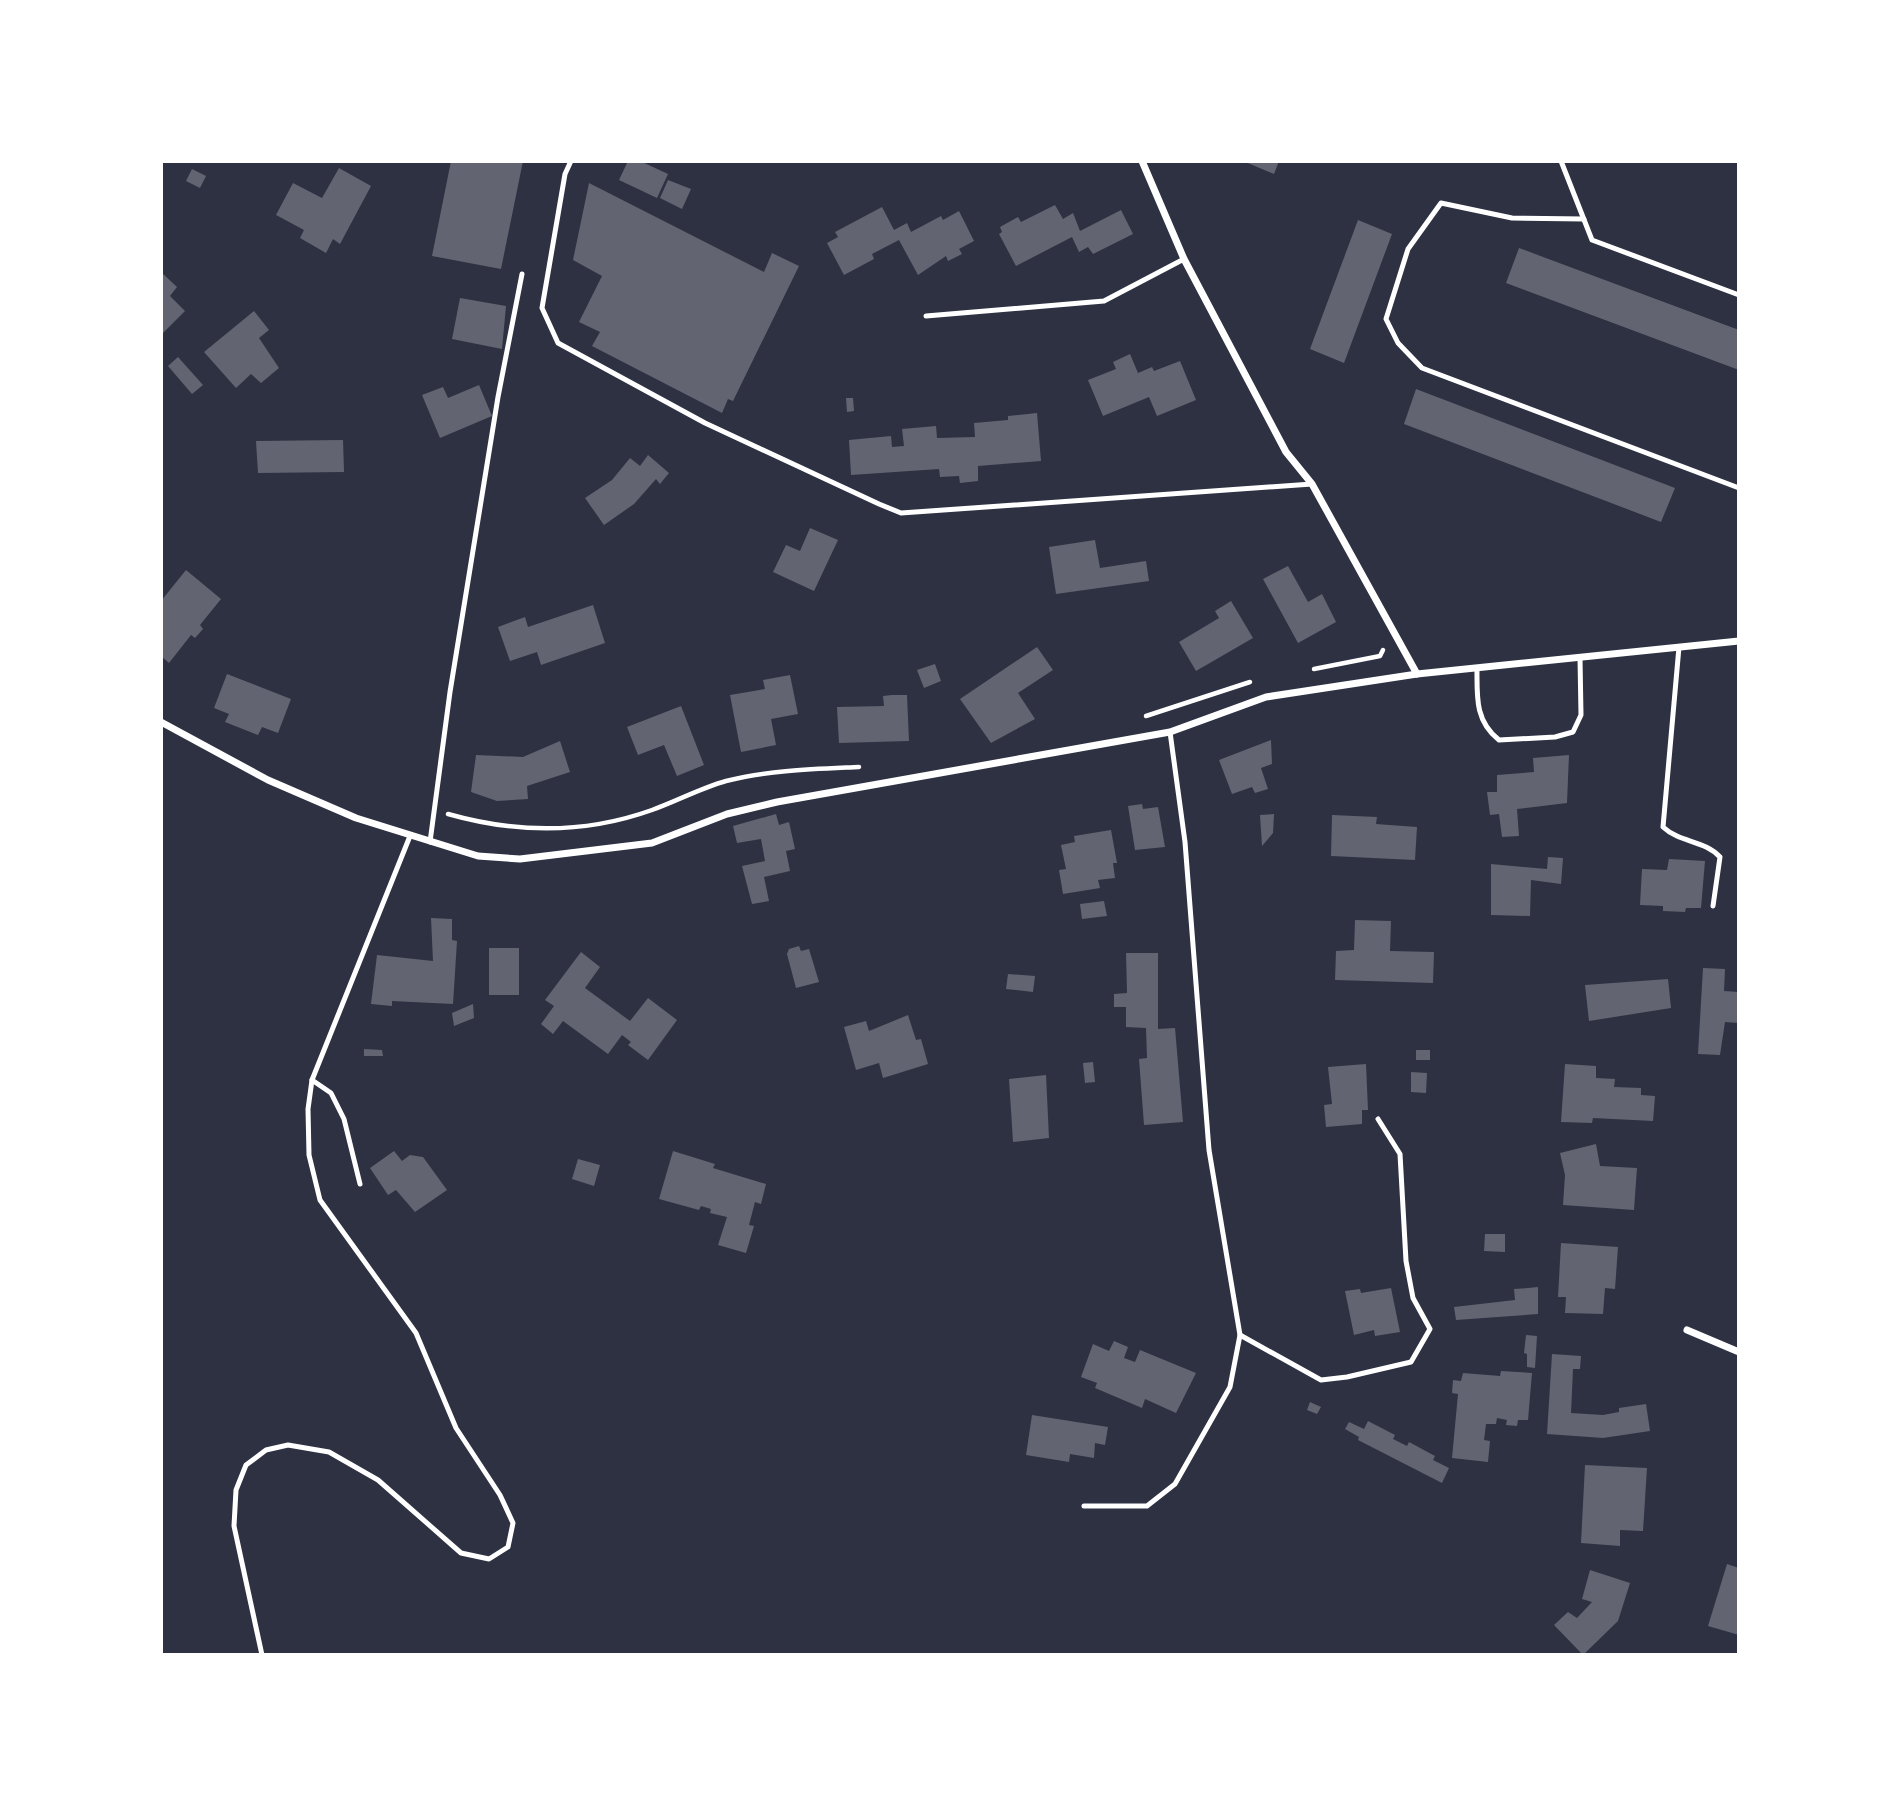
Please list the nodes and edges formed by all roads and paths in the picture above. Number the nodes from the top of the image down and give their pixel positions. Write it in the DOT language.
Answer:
graph roads {
  1 [pos="571,161"];
  2 [pos="1142,161"];
  3 [pos="1561,161"];
  4 [pos="1584,219"];
  5 [pos="1184,259"];
  6 [pos="522,274"];
  7 [pos="1739,295"];
  8 [pos="926,316"];
  9 [pos="1312,484"];
  10 [pos="1739,488"];
  11 [pos="1739,641"];
  12 [pos="1383,646"];
  13 [pos="1679,647"];
  14 [pos="1580,658"];
  15 [pos="1477,668"];
  16 [pos="1305,671"];
  17 [pos="1417,674"];
  18 [pos="1255,681"];
  19 [pos="1132,720"];
  20 [pos="161,722"];
  21 [pos="1170,732"];
  22 [pos="871,766"];
  23 [pos="433,810"];
  24 [pos="410,836"];
  25 [pos="430,842"];
  26 [pos="1713,906"];
  27 [pos="312,1080"];
  28 [pos="1378,1119"];
  29 [pos="360,1184"];
  30 [pos="1687,1331"];
  31 [pos="1240,1335"];
  32 [pos="1739,1352"];
  33 [pos="1084,1506"];
  34 [pos="262,1655"];
  1 -- 9 [label="lane"];
  2 -- 5 [label="street"];
  3 -- 4 [label="lane"];
  4 -- 7 [label="lane"];
  4 -- 10 [label="lane"];
  5 -- 8 [label="lane"];
  5 -- 9 [label="street"];
  6 -- 23 [label="lane"];
  9 -- 17 [label="street"];
  11 -- 13 [label="street"];
  12 -- 16 [label="path"];
  13 -- 14 [label="street"];
  13 -- 26 [label="lane"];
  14 -- 15 [label="street"];
  14 -- 15 [label="lane"];
  15 -- 17 [label="street"];
  17 -- 21 [label="street"];
  18 -- 19 [label="path"];
  20 -- 24 [label="street"];
  21 -- 25 [label="street"];
  21 -- 31 [label="lane"];
  22 -- 23 [label="path"];
  23 -- 25 [label="lane"];
  24 -- 25 [label="street"];
  24 -- 27 [label="lane"];
  27 -- 29 [label="lane"];
  27 -- 34 [label="lane"];
  28 -- 31 [label="lane"];
  30 -- 32 [label="street"];
  31 -- 33 [label="lane"];
}
